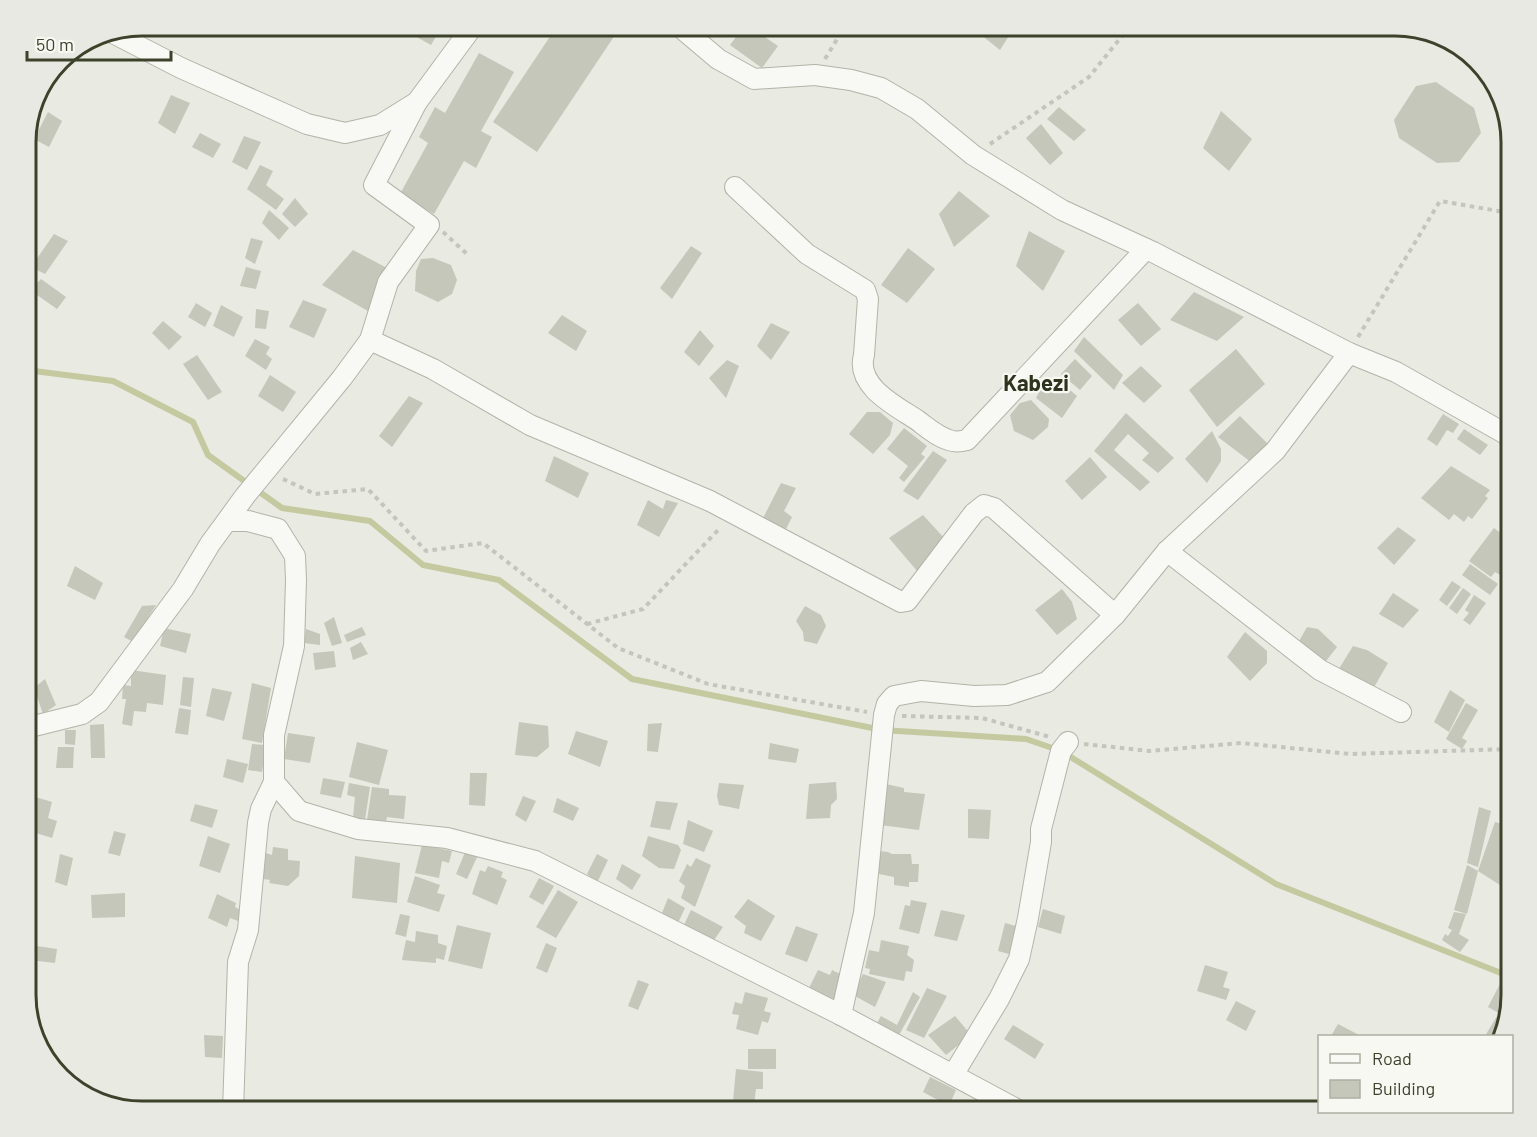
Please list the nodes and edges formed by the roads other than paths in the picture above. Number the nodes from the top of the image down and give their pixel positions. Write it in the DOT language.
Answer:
graph roads {
  1 [pos="466,36"];
  2 [pos="691,36"];
  3 [pos="123,38"];
  4 [pos="417,102"];
  5 [pos="735,187"];
  6 [pos="1146,249"];
  7 [pos="370,340"];
  8 [pos="1348,353"];
  9 [pos="1501,431"];
  10 [pos="228,521"];
  11 [pos="1167,551"];
  12 [pos="1115,615"];
  13 [pos="1401,712"];
  14 [pos="36,726"];
  15 [pos="1068,742"];
  16 [pos="274,782"];
  17 [pos="842,1015"];
  18 [pos="953,1075"];
  19 [pos="233,1101"];
  20 [pos="1000,1101"];
  1 -- 4 [label="street"];
  2 -- 6 [label="street"];
  3 -- 4 [label="street"];
  4 -- 7 [label="street"];
  5 -- 6 [label="street"];
  6 -- 8 [label="street"];
  7 -- 10 [label="street"];
  7 -- 12 [label="street"];
  8 -- 9 [label="street"];
  8 -- 11 [label="street"];
  10 -- 14 [label="street"];
  10 -- 16 [label="street"];
  11 -- 12 [label="street"];
  11 -- 13 [label="street"];
  12 -- 17 [label="street"];
  15 -- 18 [label="street"];
  16 -- 17 [label="street"];
  16 -- 19 [label="street"];
  17 -- 18 [label="street"];
  18 -- 20 [label="street"];
}
